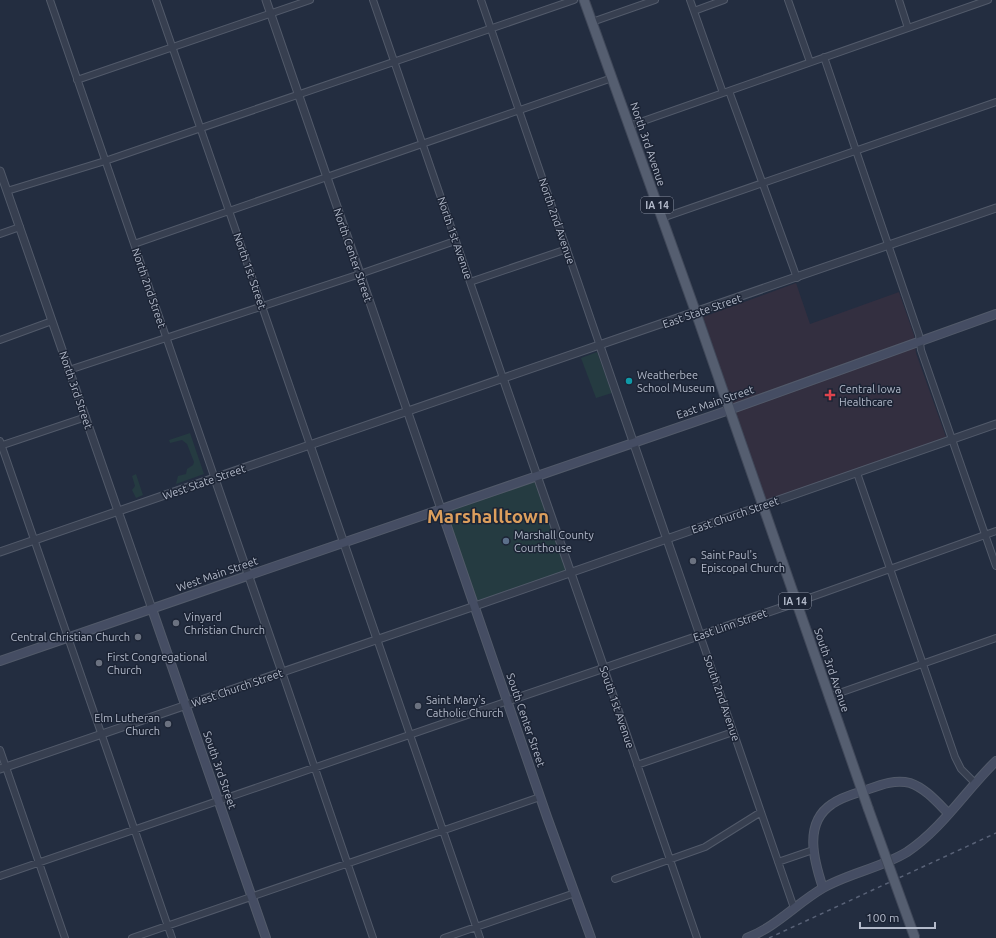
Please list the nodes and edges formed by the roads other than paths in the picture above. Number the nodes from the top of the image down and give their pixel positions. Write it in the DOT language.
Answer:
graph roads {
  1 [pos="50,0"];
  2 [pos="156,0"];
  3 [pos="266,0"];
  4 [pos="310,0"];
  5 [pos="373,0"];
  6 [pos="481,0"];
  7 [pos="574,0"];
  8 [pos="584,0"];
  9 [pos="655,0"];
  10 [pos="690,0"];
  11 [pos="724,0"];
  12 [pos="788,0"];
  13 [pos="899,0"];
  14 [pos="988,0"];
  15 [pos="694,11"];
  16 [pos="270,13"];
  17 [pos="592,22"];
  18 [pos="908,28"];
  19 [pos="491,29"];
  20 [pos="172,48"];
  21 [pos="824,57"];
  22 [pos="393,62"];
  23 [pos="810,62"];
  24 [pos="612,78"];
  25 [pos="77,80"];
  26 [pos="726,92"];
  27 [pos="298,95"];
  28 [pos="996,102"];
  29 [pos="519,111"];
  30 [pos="629,126"];
  31 [pos="199,128"];
  32 [pos="423,145"];
  33 [pos="856,151"];
  34 [pos="105,161"];
  35 [pos="0,171"];
  36 [pos="327,178"];
  37 [pos="762,183"];
  38 [pos="7,191"];
  39 [pos="996,208"];
  40 [pos="229,212"];
  41 [pos="662,218"];
  42 [pos="20,227"];
  43 [pos="0,234"];
  44 [pos="456,241"];
  45 [pos="134,244"];
  46 [pos="889,246"];
  47 [pos="567,249"];
  48 [pos="360,274"];
  49 [pos="797,278"];
  50 [pos="470,282"];
  51 [pos="262,307"];
  52 [pos="696,313"];
  53 [pos="996,314"];
  54 [pos="52,321"];
  55 [pos="166,338"];
  56 [pos="0,340"];
  57 [pos="920,342"];
  58 [pos="600,346"];
  59 [pos="70,370"];
  60 [pos="503,378"];
  61 [pos="728,410"];
  62 [pos="407,411"];
  63 [pos="86,417"];
  64 [pos="996,424"];
  65 [pos="952,439"];
  66 [pos="634,442"];
  67 [pos="1,444"];
  68 [pos="310,445"];
  69 [pos="858,473"];
  70 [pos="537,475"];
  71 [pos="215,479"];
  72 [pos="762,506"];
  73 [pos="441,509"];
  74 [pos="119,511"];
  75 [pos="996,531"];
  76 [pos="985,535"];
  77 [pos="667,539"];
  78 [pos="34,540"];
  79 [pos="344,542"];
  80 [pos="0,552"];
  81 [pos="996,566"];
  82 [pos="891,569"];
  83 [pos="571,573"];
  84 [pos="249,575"];
  85 [pos="796,603"];
  86 [pos="475,606"];
  87 [pos="152,609"];
  88 [pos="700,635"];
  89 [pos="68,638"];
  90 [pos="996,638"];
  91 [pos="377,639"];
  92 [pos="0,661"];
  93 [pos="923,664"];
  94 [pos="604,668"];
  95 [pos="282,672"];
  96 [pos="828,697"];
  97 [pos="508,701"];
  98 [pos="186,706"];
  99 [pos="733,732"];
  100 [pos="410,734"];
  101 [pos="102,735"];
  102 [pos="0,750"];
  103 [pos="996,761"];
  104 [pos="637,765"];
  105 [pos="315,767"];
  106 [pos="3,768"];
  107 [pos="975,783"];
  108 [pos="862,791"];
  109 [pos="540,797"];
  110 [pos="219,800"];
  111 [pos="761,812"];
  112 [pos="948,813"];
  113 [pos="134,830"];
  114 [pos="443,831"];
  115 [pos="813,850"];
  116 [pos="670,860"];
  117 [pos="778,862"];
  118 [pos="39,863"];
  119 [pos="348,864"];
  120 [pos="0,876"];
  121 [pos="615,878"];
  122 [pos="824,888"];
  123 [pos="575,892"];
  124 [pos="252,897"];
  125 [pos="794,908"];
  126 [pos="168,926"];
  127 [pos="476,927"];
  128 [pos="65,938"];
  129 [pos="132,938"];
  130 [pos="172,938"];
  131 [pos="266,938"];
  132 [pos="373,938"];
  133 [pos="444,938"];
  134 [pos="480,938"];
  135 [pos="591,938"];
  136 [pos="697,938"];
  137 [pos="747,938"];
  138 [pos="915,938"];
  1 -- 25 [label="street, North 2nd Street"];
  2 -- 20 [label="street, North 1st Street"];
  3 -- 16 [label="street, North Center Street"];
  4 -- 16 [label="street"];
  5 -- 22 [label="street, North 1st Avenue"];
  6 -- 19 [label="street, North 2nd Avenue"];
  7 -- 19 [label="street"];
  8 -- 17 [label="main road, North 3rd Avenue / IA 14"];
  9 -- 17 [label="street"];
  10 -- 15 [label="street"];
  11 -- 15 [label="street"];
  12 -- 23 [label="street"];
  13 -- 18 [label="street"];
  14 -- 18 [label="street"];
  15 -- 26 [label="street"];
  16 -- 20 [label="street"];
  16 -- 27 [label="street, North Center Street"];
  17 -- 24 [label="main road, North 3rd Avenue / IA 14"];
  18 -- 21 [label="street"];
  19 -- 22 [label="street"];
  19 -- 29 [label="street, North 2nd Avenue"];
  20 -- 25 [label="street"];
  20 -- 31 [label="street, North 1st Street"];
  21 -- 23 [label="street"];
  21 -- 33 [label="street"];
  22 -- 27 [label="street"];
  22 -- 32 [label="street, North 1st Avenue"];
  23 -- 26 [label="street"];
  24 -- 29 [label="street"];
  24 -- 30 [label="main road, North 3rd Avenue / IA 14"];
  25 -- 34 [label="street, North 2nd Street"];
  26 -- 30 [label="street"];
  26 -- 37 [label="street"];
  27 -- 31 [label="street"];
  27 -- 36 [label="street, North Center Street"];
  28 -- 33 [label="street"];
  29 -- 32 [label="street"];
  29 -- 47 [label="street, North 2nd Avenue"];
  30 -- 41 [label="main road, North 3rd Avenue / IA 14"];
  31 -- 34 [label="street"];
  31 -- 40 [label="street, North 1st Street"];
  32 -- 36 [label="street"];
  32 -- 44 [label="street, North 1st Avenue"];
  33 -- 37 [label="street"];
  33 -- 46 [label="street"];
  34 -- 38 [label="street"];
  34 -- 45 [label="street, North 2nd Street"];
  35 -- 38 [label="street, North 3rd Street"];
  36 -- 40 [label="street"];
  36 -- 48 [label="street, North Center Street"];
  37 -- 41 [label="street"];
  37 -- 49 [label="street"];
  38 -- 42 [label="street, North 3rd Street"];
  39 -- 46 [label="street, East State Street"];
  40 -- 45 [label="street"];
  40 -- 51 [label="street, North 1st Street"];
  41 -- 52 [label="main road, North 3rd Avenue / IA 14"];
  42 -- 43 [label="street"];
  42 -- 54 [label="street, North 3rd Street"];
  44 -- 48 [label="street"];
  44 -- 50 [label="street, North 1st Avenue"];
  45 -- 55 [label="street, North 2nd Street"];
  46 -- 49 [label="street, East State Street"];
  46 -- 57 [label="street"];
  47 -- 50 [label="street"];
  47 -- 58 [label="street, North 2nd Avenue"];
  48 -- 51 [label="street"];
  48 -- 62 [label="street, North Center Street"];
  49 -- 52 [label="street, East State Street"];
  50 -- 60 [label="street, North 1st Avenue"];
  51 -- 55 [label="street"];
  51 -- 68 [label="street, North 1st Street"];
  52 -- 58 [label="street, East State Street"];
  52 -- 61 [label="main road, North 3rd Avenue / IA 14"];
  53 -- 57 [label="main road, East Main Street"];
  54 -- 56 [label="street"];
  54 -- 59 [label="street, North 3rd Street"];
  55 -- 59 [label="street"];
  55 -- 71 [label="street, North 2nd Street"];
  57 -- 61 [label="main road, East Main Street"];
  57 -- 65 [label="street"];
  58 -- 60 [label="street, East State Street"];
  58 -- 66 [label="street, North 2nd Avenue"];
  59 -- 63 [label="street, North 3rd Street"];
  60 -- 62 [label="street, East State Street"];
  60 -- 70 [label="street, North 1st Avenue"];
  61 -- 66 [label="main road, East Main Street"];
  61 -- 72 [label="main road, South 3rd Avenue / IA 14"];
  62 -- 68 [label="street, West State Street"];
  62 -- 73 [label="street, North Center Street"];
  63 -- 67 [label="street"];
  63 -- 74 [label="street, North 3rd Street"];
  64 -- 65 [label="street, East Church Street"];
  65 -- 69 [label="street, East Church Street"];
  65 -- 76 [label="street"];
  66 -- 70 [label="main road, East Main Street"];
  66 -- 77 [label="street, South 2nd Avenue"];
  67 -- 78 [label="street"];
  68 -- 71 [label="street, West State Street"];
  68 -- 79 [label="street, North 1st Street"];
  69 -- 72 [label="street, East Church Street"];
  69 -- 82 [label="street"];
  70 -- 73 [label="main road, East Main Street"];
  70 -- 83 [label="street, South 1st Avenue"];
  71 -- 74 [label="street, West State Street"];
  71 -- 84 [label="street, North 2nd Street"];
  72 -- 77 [label="street, East Church Street"];
  72 -- 85 [label="main road, South 3rd Avenue / IA 14"];
  73 -- 79 [label="main road, West Main Street"];
  73 -- 86 [label="main road, South Center Street"];
  74 -- 78 [label="street, West State Street"];
  74 -- 87 [label="street, North 3rd Street"];
  75 -- 76 [label="street, East Linn Street"];
  76 -- 81 [label="street"];
  76 -- 82 [label="street, East Linn Street"];
  77 -- 83 [label="street, East Church Street"];
  77 -- 88 [label="street, South 2nd Avenue"];
  78 -- 80 [label="street, West State Street"];
  78 -- 89 [label="street"];
  79 -- 84 [label="main road, West Main Street"];
  79 -- 91 [label="street, North 1st Street"];
  82 -- 85 [label="street, East Linn Street"];
  82 -- 93 [label="street"];
  83 -- 86 [label="street, East Church Street"];
  83 -- 94 [label="street, South 1st Avenue"];
  84 -- 87 [label="main road, West Main Street"];
  84 -- 95 [label="street, North 2nd Street"];
  85 -- 88 [label="street, East Linn Street"];
  85 -- 96 [label="main road, South 3rd Avenue / IA 14"];
  86 -- 91 [label="street, West Church Street"];
  86 -- 97 [label="main road, South Center Street"];
  87 -- 89 [label="main road, West Main Street"];
  87 -- 98 [label="main road, South 3rd Street"];
  88 -- 94 [label="street, East Linn Street"];
  88 -- 99 [label="street, South 2nd Avenue"];
  89 -- 92 [label="main road, West Main Street"];
  89 -- 101 [label="street"];
  90 -- 93 [label="street"];
  91 -- 95 [label="street, West Church Street"];
  91 -- 100 [label="street"];
  93 -- 96 [label="street"];
  93 -- 107 [label="street"];
  94 -- 97 [label="street, East Linn Street"];
  94 -- 104 [label="street, South 1st Avenue"];
  95 -- 98 [label="street, West Church Street"];
  95 -- 105 [label="street"];
  96 -- 108 [label="main road, South 3rd Avenue / IA 14"];
  97 -- 100 [label="street"];
  97 -- 109 [label="main road, South Center Street"];
  98 -- 101 [label="street, West Church Street"];
  98 -- 110 [label="main road, South 3rd Street"];
  99 -- 104 [label="street"];
  99 -- 111 [label="street, South 2nd Avenue"];
  100 -- 105 [label="street"];
  100 -- 114 [label="street"];
  101 -- 106 [label="street, West Church Street"];
  101 -- 113 [label="street"];
  102 -- 106 [label="street"];
  103 -- 107 [label="main road"];
  104 -- 116 [label="street, South 1st Avenue"];
  105 -- 110 [label="street"];
  105 -- 119 [label="street"];
  106 -- 118 [label="street"];
  107 -- 112 [label="main road"];
  108 -- 112 [label="main road"];
  108 -- 115 [label="main road"];
  108 -- 138 [label="main road, South 3rd Avenue / IA 14, bridge"];
  109 -- 114 [label="street"];
  109 -- 135 [label="main road, South Center Street"];
  110 -- 113 [label="street"];
  110 -- 124 [label="main road, South 3rd Street"];
  111 -- 116 [label="street"];
  111 -- 117 [label="street, South 2nd Avenue"];
  112 -- 122 [label="main road"];
  113 -- 118 [label="street"];
  113 -- 126 [label="street"];
  114 -- 119 [label="street"];
  114 -- 127 [label="street"];
  115 -- 117 [label="street"];
  115 -- 122 [label="main road"];
  116 -- 121 [label="street"];
  116 -- 136 [label="street, South 1st Avenue"];
  117 -- 125 [label="street, South 2nd Avenue"];
  118 -- 120 [label="street"];
  118 -- 128 [label="street"];
  119 -- 124 [label="street"];
  119 -- 132 [label="street"];
  122 -- 125 [label="main road"];
  123 -- 127 [label="street"];
  124 -- 126 [label="street"];
  124 -- 131 [label="main road, South 3rd Street"];
  125 -- 137 [label="main road"];
  126 -- 129 [label="street"];
  126 -- 130 [label="street"];
  127 -- 133 [label="street"];
  127 -- 134 [label="street"];
}
